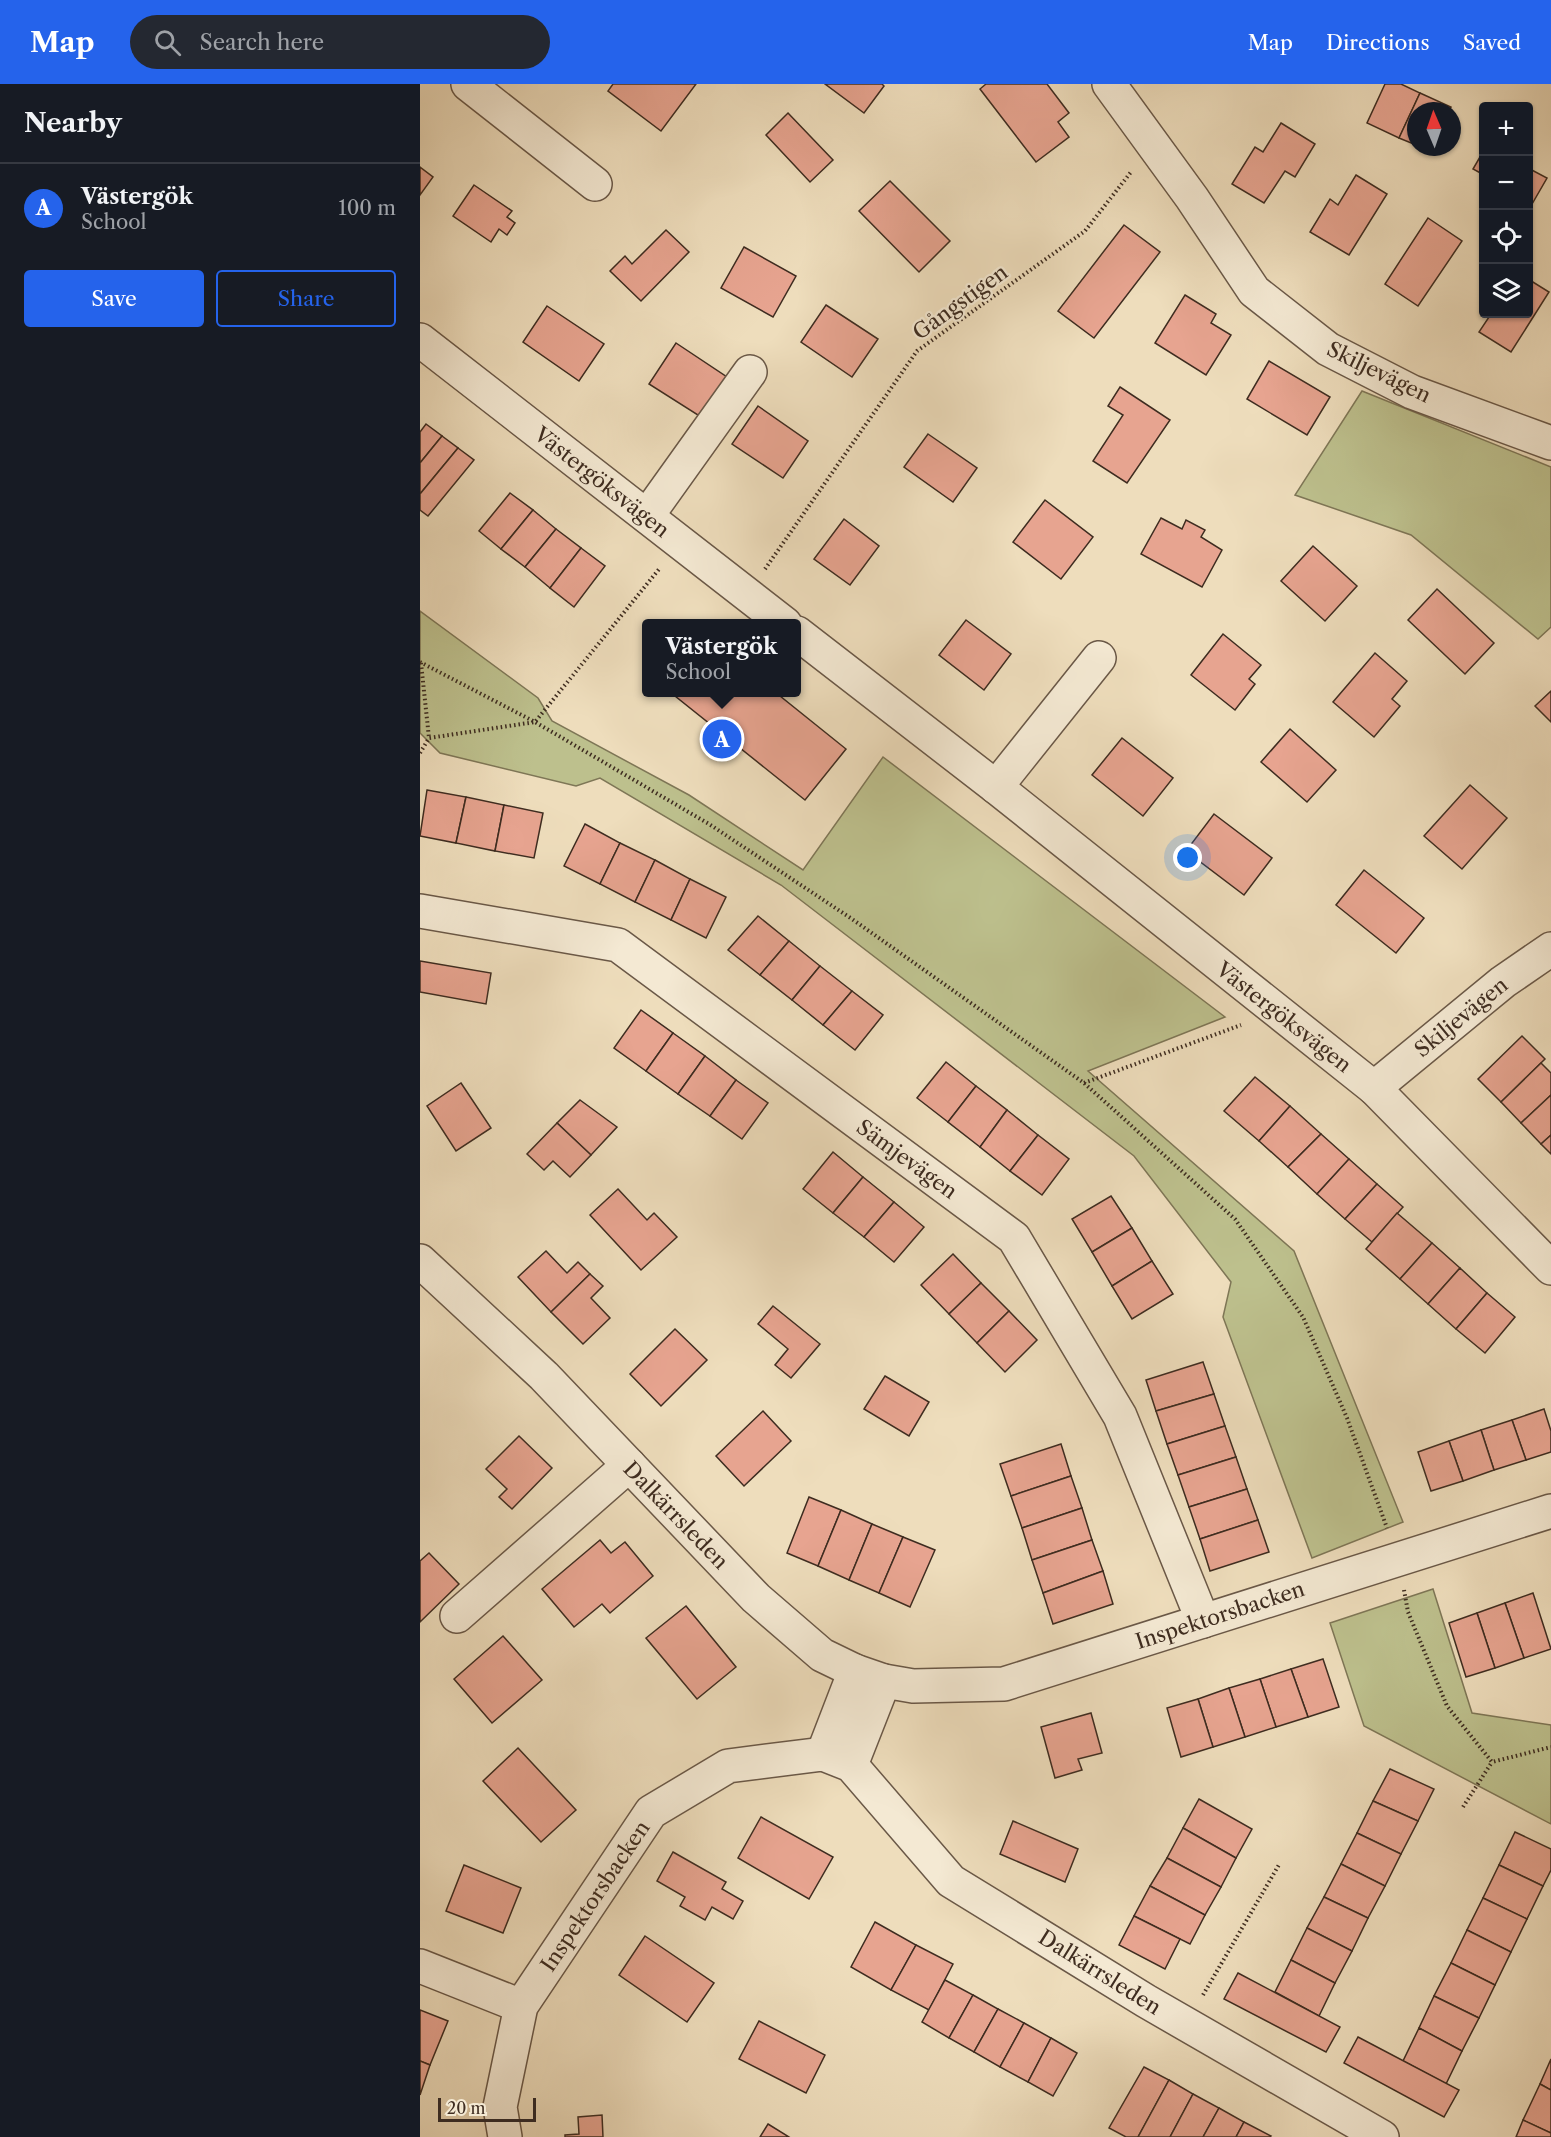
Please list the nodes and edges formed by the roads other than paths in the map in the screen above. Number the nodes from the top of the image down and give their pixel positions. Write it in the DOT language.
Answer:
graph roads {
  1 [pos="468,84"];
  2 [pos="1109,84"];
  3 [pos="596,184"];
  4 [pos="420,340"];
  5 [pos="750,372"];
  6 [pos="1551,443"];
  7 [pos="647,516"];
  8 [pos="779,619"];
  9 [pos="801,636"];
  10 [pos="1099,658"];
  11 [pos="996,787"];
  12 [pos="420,911"];
  13 [pos="1551,949"];
  14 [pos="1374,1088"];
  15 [pos="420,1261"];
  16 [pos="1551,1268"];
  17 [pos="629,1465"];
  18 [pos="1551,1511"];
  19 [pos="457,1616"];
  20 [pos="1203,1621"];
  21 [pos="870,1676"];
  22 [pos="837,1760"];
  23 [pos="420,1966"];
  24 [pos="521,2006"];
  25 [pos="505,2137"];
  26 [pos="1382,2137"];
  1 -- 3 [label="street"];
  2 -- 6 [label="street, Skiljevägen"];
  4 -- 7 [label="street, Västergöksvägen"];
  5 -- 7 [label="street"];
  7 -- 8 [label="street, Västergöksvägen"];
  9 -- 11 [label="street, Västergöksvägen"];
  10 -- 11 [label="street"];
  11 -- 14 [label="street, Västergöksvägen"];
  12 -- 20 [label="street, Sämjevägen"];
  13 -- 14 [label="street, Skiljevägen"];
  14 -- 16 [label="street, Västergöksvägen"];
  15 -- 17 [label="street, Dalkärrsleden"];
  17 -- 19 [label="street"];
  17 -- 21 [label="street, Dalkärrsleden"];
  18 -- 20 [label="street, Inspektorsbacken"];
  20 -- 21 [label="street, Inspektorsbacken"];
  21 -- 22 [label="street"];
  22 -- 24 [label="street, Inspektorsbacken"];
  22 -- 26 [label="street, Dalkärrsleden"];
  23 -- 24 [label="street"];
  24 -- 25 [label="street, Inspektorsbacken"];
}
